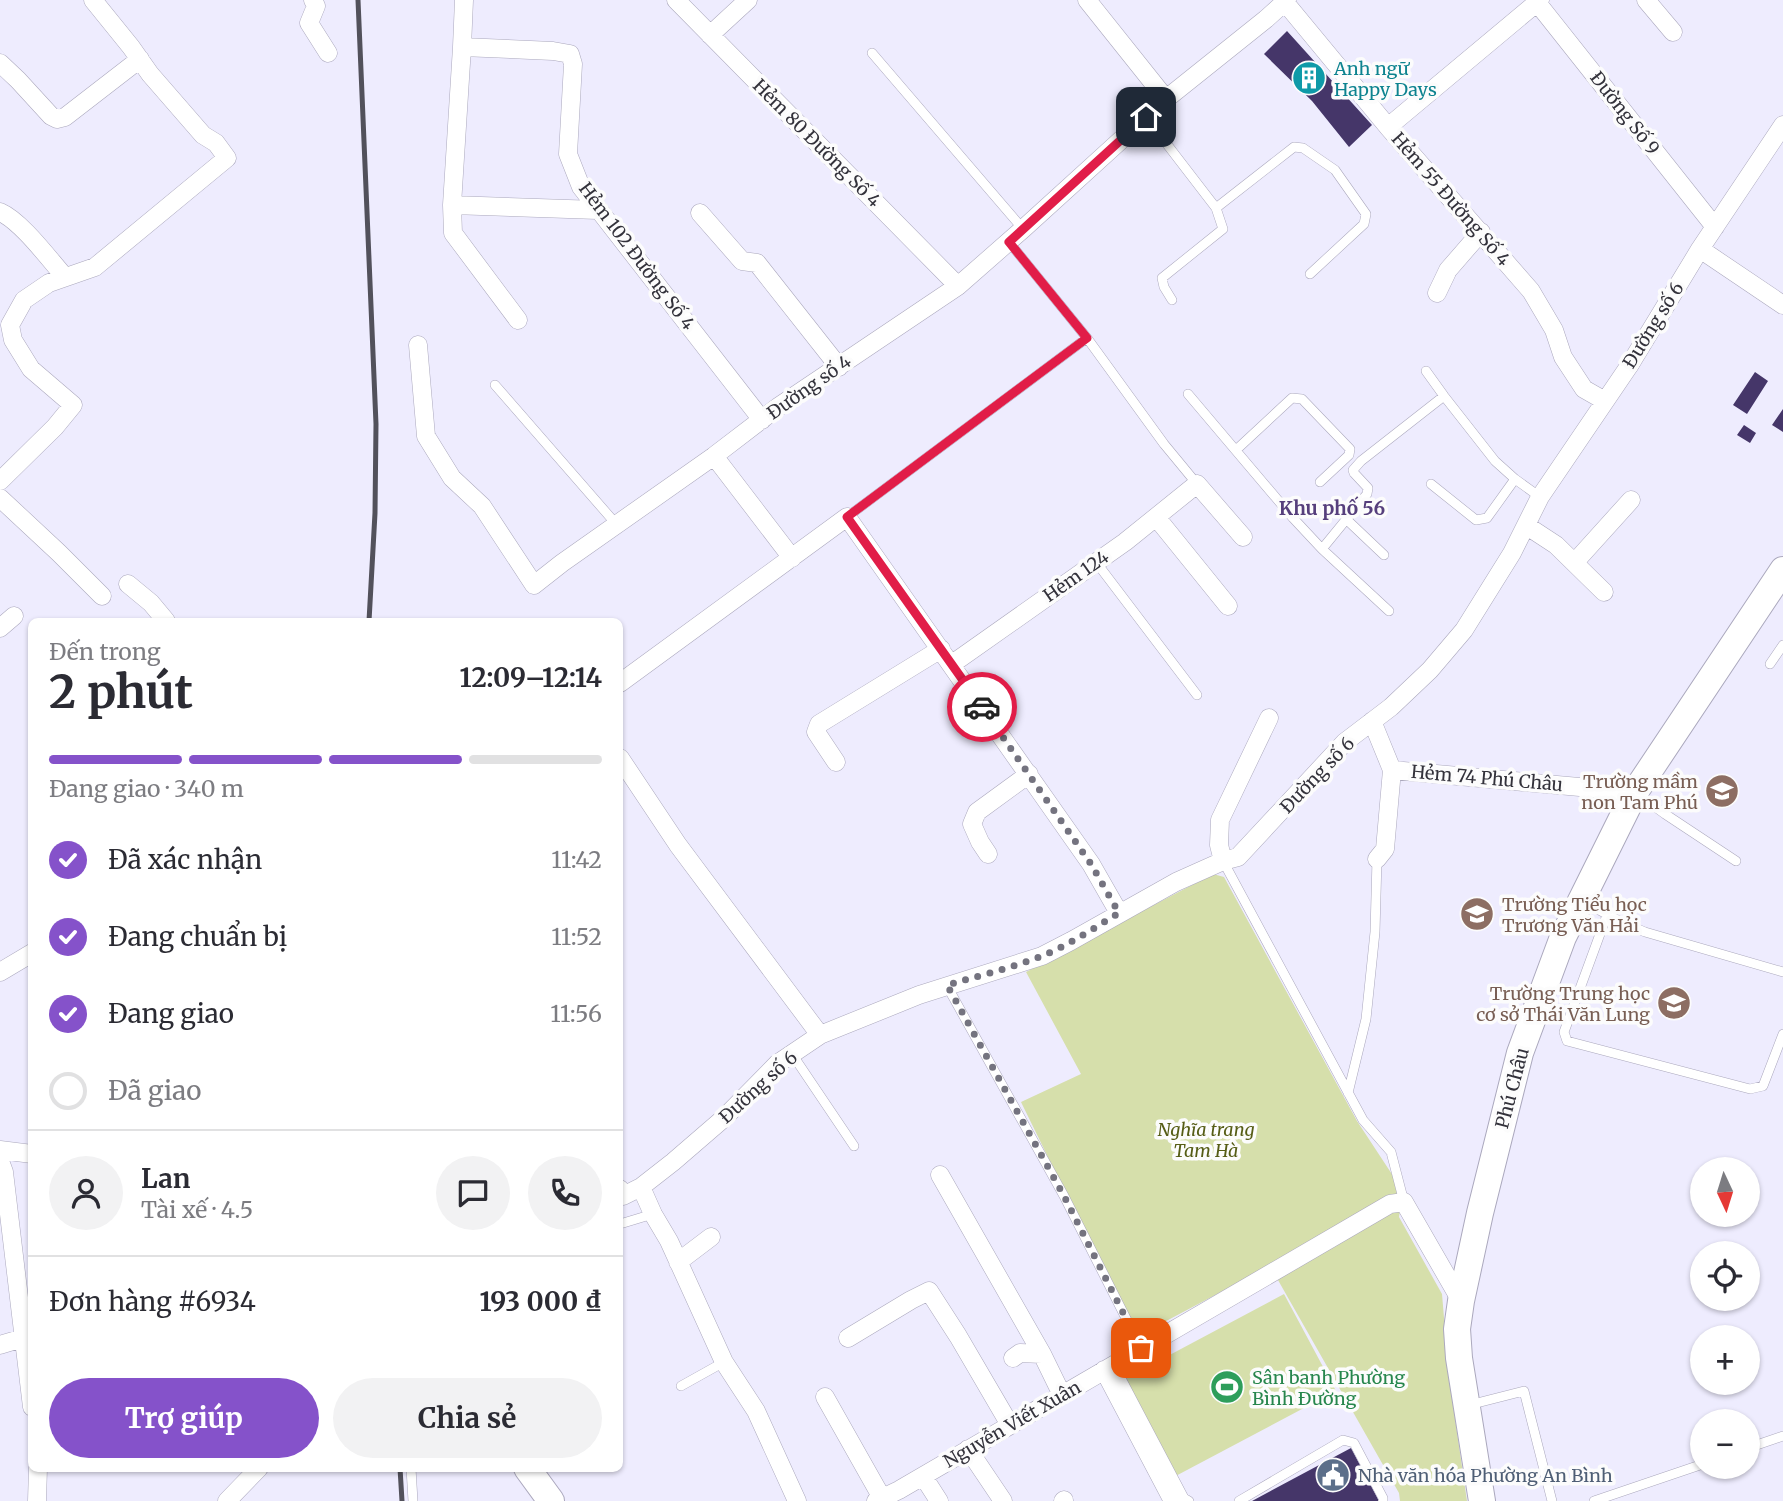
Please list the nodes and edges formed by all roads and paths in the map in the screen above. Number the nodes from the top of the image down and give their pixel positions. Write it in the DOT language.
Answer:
graph roads {
  1 [pos="93,0"];
  2 [pos="313,0"];
  3 [pos="464,0"];
  4 [pos="676,0"];
  5 [pos="748,0"];
  6 [pos="1087,0"];
  7 [pos="1646,0"];
  8 [pos="1285,1"];
  9 [pos="1538,1"];
  10 [pos="1673,32"];
  11 [pos="710,35"];
  12 [pos="463,47"];
  13 [pos="328,53"];
  14 [pos="872,53"];
  15 [pos="140,60"];
  16 [pos="0,63"];
  17 [pos="1166,99"];
  18 [pos="1146,117"];
  19 [pos="1783,125"];
  20 [pos="1388,127"];
  21 [pos="452,205"];
  22 [pos="1216,208"];
  23 [pos="598,210"];
  24 [pos="0,212"];
  25 [pos="700,213"];
  26 [pos="1715,227"];
  27 [pos="1023,229"];
  28 [pos="1480,232"];
  29 [pos="1009,242"];
  30 [pos="1700,249"];
  31 [pos="1310,274"];
  32 [pos="65,277"];
  33 [pos="958,286"];
  34 [pos="1437,293"];
  35 [pos="1172,300"];
  36 [pos="1783,305"];
  37 [pos="518,320"];
  38 [pos="1087,338"];
  39 [pos="418,345"];
  40 [pos="839,366"];
  41 [pos="1426,371"];
  42 [pos="495,385"];
  43 [pos="1188,394"];
  44 [pos="1444,396"];
  45 [pos="1605,401"];
  46 [pos="762,420"];
  47 [pos="1236,450"];
  48 [pos="714,456"];
  49 [pos="1515,479"];
  50 [pos="0,481"];
  51 [pos="1320,482"];
  52 [pos="1197,484"];
  53 [pos="1431,484"];
  54 [pos="1540,497"];
  55 [pos="0,498"];
  56 [pos="1631,500"];
  57 [pos="847,517"];
  58 [pos="1156,517"];
  59 [pos="1346,519"];
  60 [pos="617,525"];
  61 [pos="1527,526"];
  62 [pos="1243,537"];
  63 [pos="1322,549"];
  64 [pos="1384,555"];
  65 [pos="792,558"];
  66 [pos="1096,562"];
  67 [pos="1575,562"];
  68 [pos="1783,570"];
  69 [pos="128,584"];
  70 [pos="1604,592"];
  71 [pos="102,596"];
  72 [pos="1228,606"];
  73 [pos="1389,611"];
  74 [pos="14,615"];
  75 [pos="164,618"];
  76 [pos="0,628"];
  77 [pos="1783,645"];
  78 [pos="941,649"];
  79 [pos="952,664"];
  80 [pos="1769,664"];
  81 [pos="623,681"];
  82 [pos="1197,695"];
  83 [pos="1269,718"];
  84 [pos="1372,721"];
  85 [pos="623,762"];
  86 [pos="836,762"];
  87 [pos="1392,770"];
  88 [pos="1029,774"];
  89 [pos="1635,792"];
  90 [pos="988,854"];
  91 [pos="1377,859"];
  92 [pos="1223,861"];
  93 [pos="1736,861"];
  94 [pos="1581,900"];
  95 [pos="1119,913"];
  96 [pos="1607,915"];
  97 [pos="28,955"];
  98 [pos="0,972"];
  99 [pos="1783,972"];
  100 [pos="947,985"];
  101 [pos="1783,1034"];
  102 [pos="820,1035"];
  103 [pos="792,1054"];
  104 [pos="1348,1093"];
  105 [pos="854,1146"];
  106 [pos="0,1150"];
  107 [pos="28,1154"];
  108 [pos="0,1161"];
  109 [pos="940,1175"];
  110 [pos="641,1187"];
  111 [pos="623,1196"];
  112 [pos="1404,1202"];
  113 [pos="653,1214"];
  114 [pos="623,1223"];
  115 [pos="711,1237"];
  116 [pos="678,1262"];
  117 [pos="1461,1301"];
  118 [pos="23,1338"];
  119 [pos="848,1338"];
  120 [pos="0,1345"];
  121 [pos="1141,1348"];
  122 [pos="1042,1354"];
  123 [pos="1013,1358"];
  124 [pos="724,1362"];
  125 [pos="1109,1367"];
  126 [pos="28,1376"];
  127 [pos="681,1386"];
  128 [pos="1062,1395"];
  129 [pos="825,1397"];
  130 [pos="1467,1406"];
  131 [pos="1010,1424"];
  132 [pos="1783,1436"];
  133 [pos="1760,1444"];
  134 [pos="968,1449"];
  135 [pos="1690,1468"];
  136 [pos="38,1472"];
  137 [pos="255,1472"];
  138 [pos="411,1472"];
  139 [pos="530,1472"];
  140 [pos="923,1476"];
  141 [pos="879,1499"];
  142 [pos="37,1501"];
  143 [pos="227,1501"];
  144 [pos="413,1501"];
  145 [pos="551,1501"];
  146 [pos="797,1501"];
  147 [pos="939,1501"];
  148 [pos="1003,1501"];
  149 [pos="1172,1501"];
  150 [pos="1189,1501"];
  151 [pos="1240,1501"];
  152 [pos="1383,1501"];
  153 [pos="1482,1501"];
  154 [pos="1552,1501"];
  155 [pos="1594,1501"];
  1 -- 15 [label="street"];
  2 -- 13 [label="street"];
  3 -- 12 [label="street"];
  4 -- 11 [label="street, Hẻm 80 Đường Số 4"];
  5 -- 11 [label="street"];
  6 -- 17 [label="street"];
  7 -- 10 [label="street"];
  8 -- 17 [label="street, Đường số 4"];
  8 -- 20 [label="street, Hẻm 55 Đường Số 4"];
  9 -- 20 [label="street"];
  9 -- 26 [label="street, Đường Số 9"];
  11 -- 33 [label="street, Hẻm 80 Đường Số 4"];
  12 -- 21 [label="street"];
  12 -- 23 [label="street, Hẻm 102 Đường Số 4"];
  14 -- 27 [label="lane"];
  15 -- 16 [label="street"];
  15 -- 32 [label="street"];
  17 -- 18 [label="street, Đường số 4"];
  18 -- 22 [label="lane"];
  18 -- 27 [label="street, Đường số 4"];
  19 -- 26 [label="street, Đường số 6"];
  20 -- 28 [label="street, Hẻm 55 Đường Số 4"];
  21 -- 23 [label="street"];
  21 -- 37 [label="street"];
  22 -- 31 [label="lane"];
  22 -- 35 [label="lane"];
  23 -- 46 [label="street, Hẻm 102 Đường Số 4"];
  24 -- 32 [label="street"];
  25 -- 40 [label="street"];
  26 -- 30 [label="street, Đường số 6"];
  27 -- 29 [label="street, Đường số 4"];
  28 -- 34 [label="street"];
  28 -- 45 [label="street, Hẻm 55 Đường Số 4"];
  29 -- 33 [label="street, Đường số 4"];
  29 -- 38 [label="lane"];
  30 -- 36 [label="street"];
  30 -- 45 [label="street, Đường số 6"];
  32 -- 50 [label="street"];
  33 -- 40 [label="street, Đường số 4"];
  38 -- 52 [label="lane"];
  38 -- 57 [label="lane"];
  39 -- 60 [label="street, Đường số 4"];
  40 -- 46 [label="street, Đường số 4"];
  41 -- 44 [label="lane"];
  42 -- 60 [label="lane"];
  43 -- 47 [label="lane"];
  44 -- 49 [label="lane"];
  44 -- 59 [label="lane"];
  45 -- 54 [label="street, Đường số 6"];
  46 -- 48 [label="street, Đường số 4"];
  47 -- 51 [label="lane"];
  47 -- 63 [label="lane"];
  48 -- 60 [label="street, Đường số 4"];
  48 -- 65 [label="street"];
  49 -- 53 [label="lane"];
  49 -- 54 [label="lane"];
  52 -- 58 [label="street, Hẻm 124"];
  52 -- 62 [label="street"];
  54 -- 61 [label="street, Đường số 6"];
  55 -- 71 [label="street"];
  56 -- 67 [label="street"];
  57 -- 65 [label="street"];
  57 -- 78 [label="street"];
  58 -- 66 [label="street, Hẻm 124"];
  58 -- 72 [label="street"];
  59 -- 63 [label="lane"];
  59 -- 64 [label="lane"];
  61 -- 67 [label="street"];
  61 -- 84 [label="street, Đường số 6"];
  63 -- 73 [label="lane"];
  65 -- 81 [label="street"];
  66 -- 79 [label="street, Hẻm 124"];
  66 -- 82 [label="lane"];
  67 -- 70 [label="street"];
  68 -- 89 [label="street, Phú Châu"];
  69 -- 75 [label="street"];
  74 -- 76 [label="street"];
  77 -- 80 [label="lane"];
  78 -- 79 [label="street"];
  78 -- 86 [label="street"];
  79 -- 88 [label="street"];
  83 -- 92 [label="street"];
  84 -- 87 [label="street, Hẻm 74 Phú Châu"];
  84 -- 92 [label="street, Đường số 6"];
  85 -- 102 [label="street"];
  87 -- 89 [label="street, Hẻm 74 Phú Châu"];
  87 -- 91 [label="street"];
  88 -- 90 [label="street"];
  88 -- 95 [label="street"];
  89 -- 93 [label="lane"];
  89 -- 94 [label="street, Phú Châu"];
  91 -- 104 [label="lane"];
  92 -- 95 [label="street, Đường số 6"];
  92 -- 104 [label="lane"];
  94 -- 96 [label="lane"];
  94 -- 117 [label="street, Phú Châu"];
  95 -- 100 [label="street, Đường số 6"];
  96 -- 99 [label="lane"];
  96 -- 101 [label="lane"];
  97 -- 98 [label="street"];
  100 -- 102 [label="street, Đường số 6"];
  100 -- 121 [label="lane"];
  102 -- 103 [label="street, Đường số 6"];
  103 -- 105 [label="lane"];
  103 -- 110 [label="street, Đường số 6"];
  104 -- 112 [label="lane"];
  106 -- 107 [label="street"];
  108 -- 118 [label="street"];
  109 -- 122 [label="street"];
  110 -- 111 [label="street"];
  110 -- 113 [label="street"];
  112 -- 117 [label="street"];
  112 -- 121 [label="street, Nguyễn Viết Xuân"];
  113 -- 114 [label="lane"];
  113 -- 116 [label="street"];
  115 -- 116 [label="street"];
  116 -- 124 [label="street"];
  117 -- 130 [label="street, Phú Châu"];
  118 -- 120 [label="street"];
  118 -- 126 [label="street"];
  119 -- 131 [label="street"];
  121 -- 125 [label="street, Nguyễn Viết Xuân"];
  122 -- 123 [label="street"];
  122 -- 128 [label="street"];
  124 -- 127 [label="lane"];
  124 -- 146 [label="street"];
  125 -- 128 [label="street, Nguyễn Viết Xuân"];
  125 -- 149 [label="street"];
  125 -- 150 [label="lane"];
  128 -- 131 [label="street, Nguyễn Viết Xuân"];
  129 -- 141 [label="street"];
  130 -- 153 [label="street, Phú Châu"];
  130 -- 154 [label="lane"];
  131 -- 134 [label="street, Nguyễn Viết Xuân"];
  132 -- 133 [label="lane"];
  134 -- 140 [label="street, Nguyễn Viết Xuân"];
  134 -- 148 [label="street"];
  135 -- 155 [label="lane"];
  136 -- 142 [label="street"];
  137 -- 143 [label="street"];
  138 -- 144 [label="lane"];
  139 -- 145 [label="street"];
  140 -- 141 [label="street, Nguyễn Viết Xuân"];
  140 -- 147 [label="street"];
  151 -- 152 [label="lane"];
}
